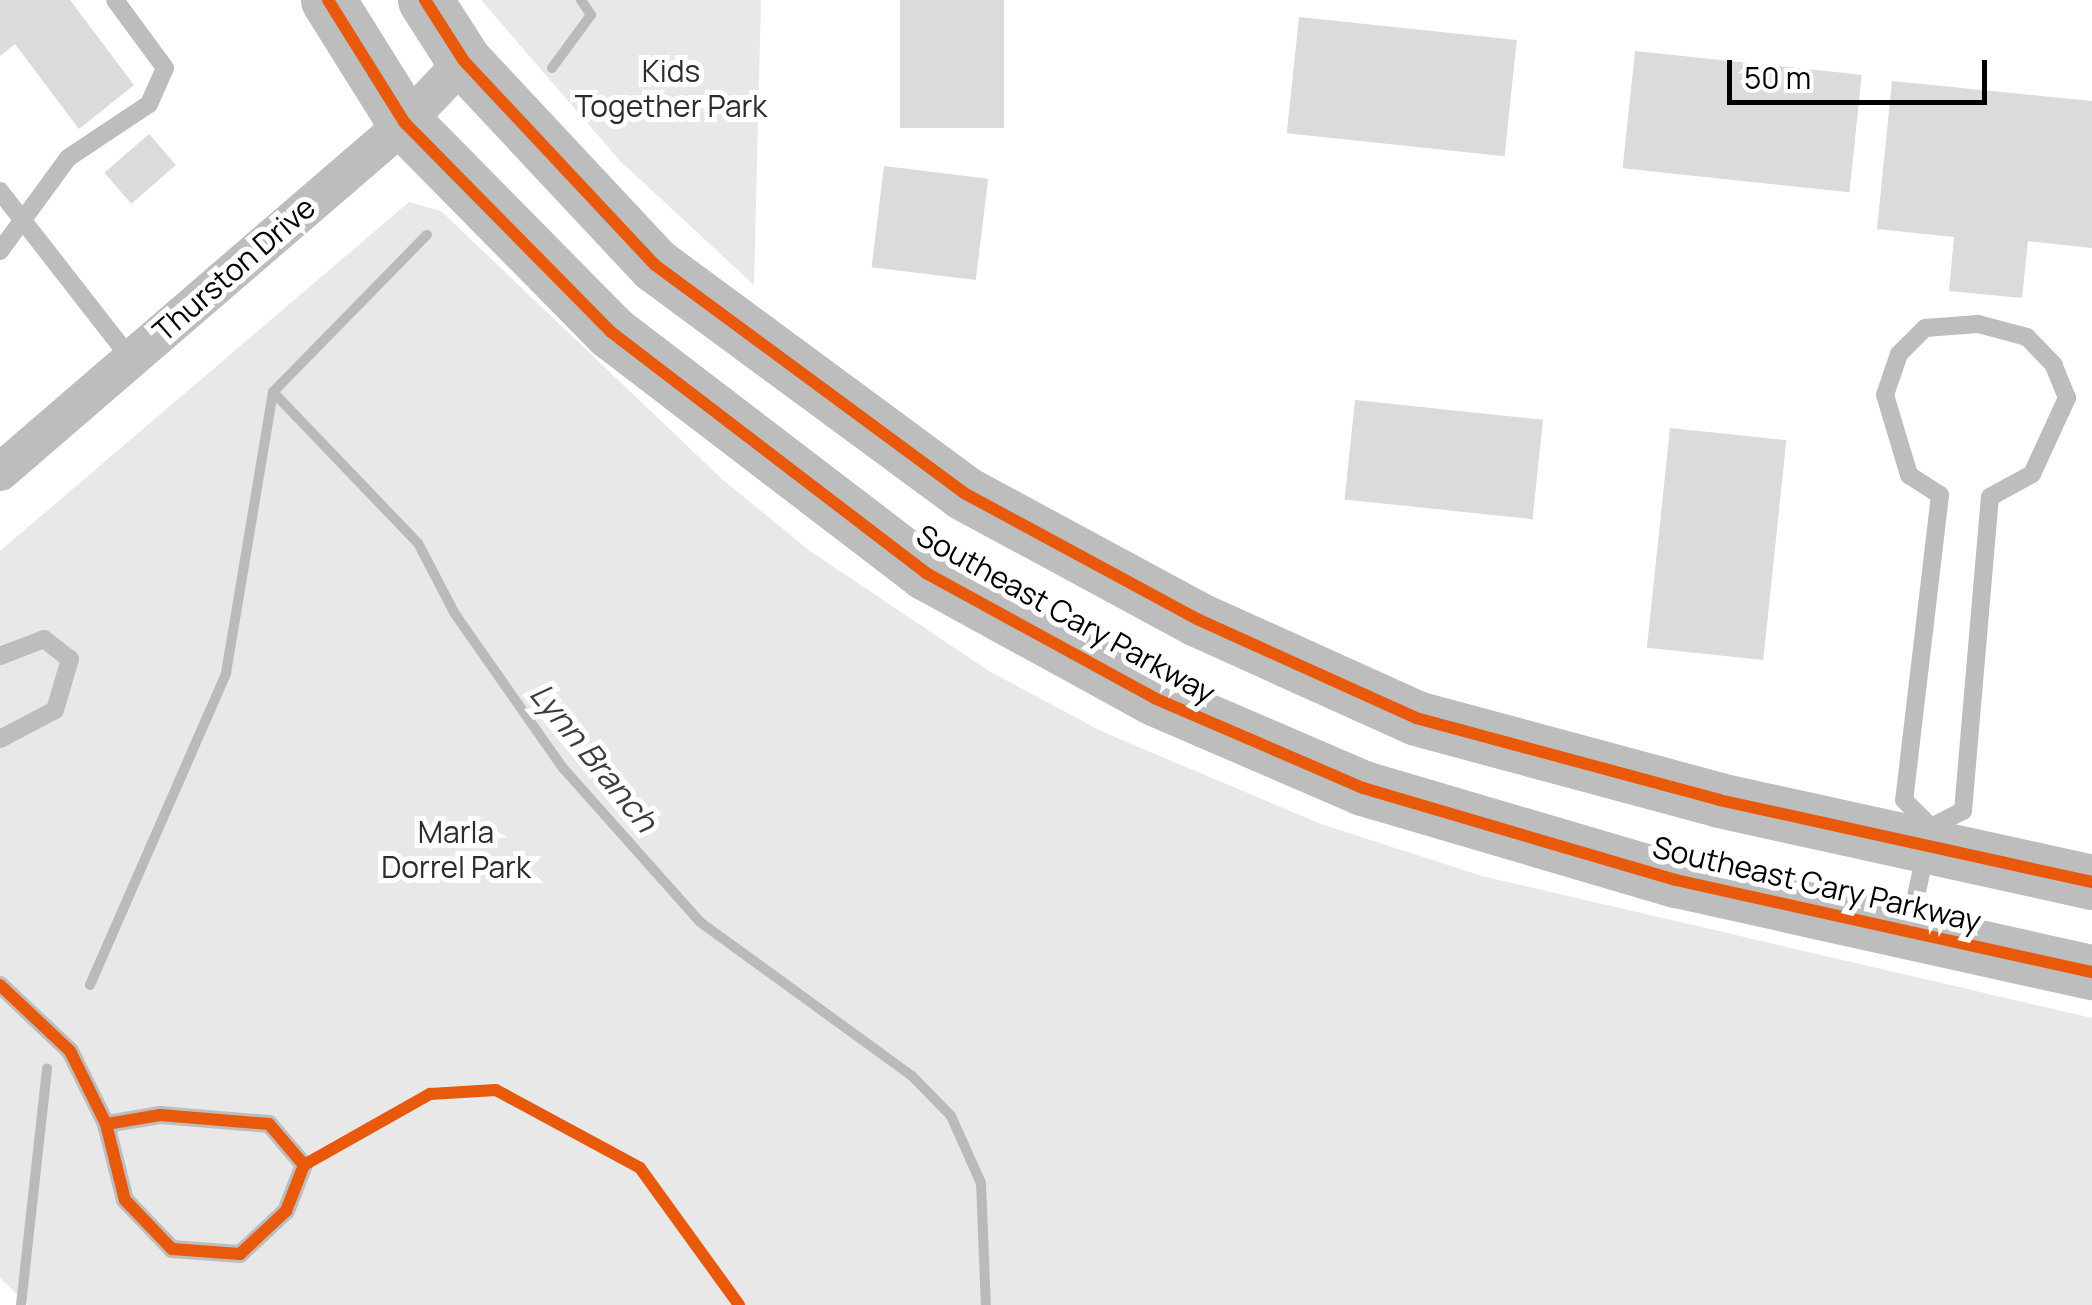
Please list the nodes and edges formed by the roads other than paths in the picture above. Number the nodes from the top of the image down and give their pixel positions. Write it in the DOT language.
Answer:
graph roads {
  1 [pos="115,0"];
  2 [pos="328,0"];
  3 [pos="425,0"];
  4 [pos="464,61"];
  5 [pos="405,123"];
  6 [pos="0,192"];
  7 [pos="22,220"];
  8 [pos="0,250"];
  9 [pos="130,358"];
  10 [pos="0,472"];
  11 [pos="0,656"];
  12 [pos="0,738"];
  13 [pos="1930,835"];
  14 [pos="2092,882"];
  15 [pos="1909,932"];
  16 [pos="2092,972"];
  17 [pos="0,985"];
  18 [pos="106,1124"];
  1 -- 7 [label="lane"];
  2 -- 5 [label="main road, Southeast Cary Parkway"];
  3 -- 4 [label="main road, Southeast Cary Parkway"];
  4 -- 5 [label="street, Thurston Drive"];
  4 -- 13 [label="main road, Southeast Cary Parkway"];
  5 -- 9 [label="street, Thurston Drive"];
  5 -- 15 [label="main road, Southeast Cary Parkway"];
  6 -- 7 [label="lane"];
  7 -- 8 [label="lane"];
  7 -- 9 [label="lane"];
  9 -- 10 [label="street, Thurston Drive"];
  11 -- 12 [label="lane"];
  13 -- 13 [label="lane"];
  13 -- 14 [label="main road, Southeast Cary Parkway"];
  13 -- 15 [label="lane"];
  15 -- 16 [label="main road, Southeast Cary Parkway"];
  17 -- 18 [label="lane"];
  18 -- 18 [label="lane"];
}
